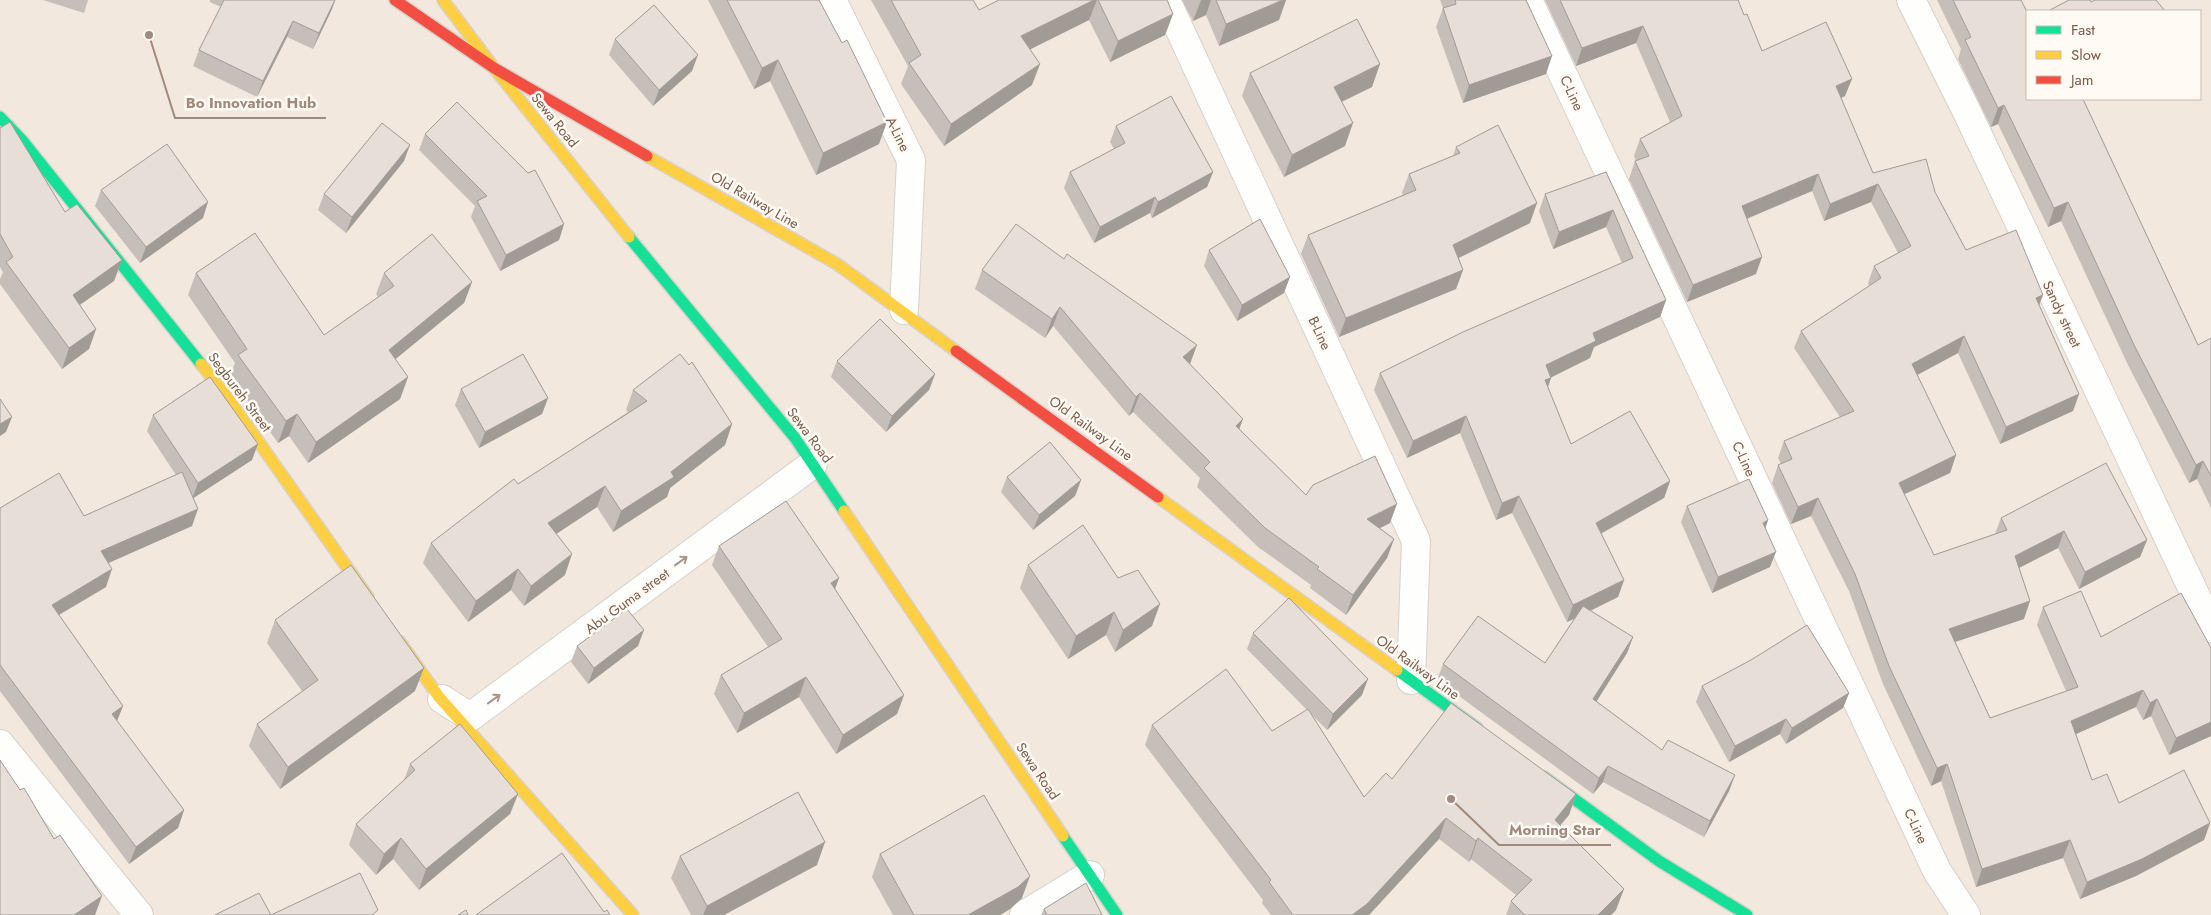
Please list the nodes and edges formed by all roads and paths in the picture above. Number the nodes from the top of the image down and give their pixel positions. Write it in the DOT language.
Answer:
graph roads {
  1 [pos="395,0"];
  2 [pos="443,0"];
  3 [pos="832,0"];
  4 [pos="1166,0"];
  5 [pos="1528,0"];
  6 [pos="1911,0"];
  7 [pos="494,68"];
  8 [pos="0,116"];
  9 [pos="904,310"];
  10 [pos="813,464"];
  11 [pos="376,608"];
  12 [pos="2211,628"];
  13 [pos="393,632"];
  14 [pos="1411,680"];
  15 [pos="439,697"];
  16 [pos="1491,738"];
  17 [pos="0,744"];
  18 [pos="1531,767"];
  19 [pos="1090,875"];
  20 [pos="139,915"];
  21 [pos="632,915"];
  22 [pos="1024,915"];
  23 [pos="1117,915"];
  24 [pos="1747,915"];
  25 [pos="1966,915"];
  1 -- 7 [label="street, Old Railway Line"];
  2 -- 7 [label="street, Sewa Road"];
  3 -- 9 [label="street, A-Line"];
  4 -- 14 [label="street, B-Line"];
  5 -- 25 [label="street, C-Line"];
  6 -- 12 [label="street, Sandy street"];
  7 -- 9 [label="street, Old Railway Line"];
  7 -- 10 [label="street, Sewa Road"];
  8 -- 11 [label="street, Segbureh Street"];
  9 -- 14 [label="street, Old Railway Line"];
  15 -- 10 [label="street, Abu Guma street, one-way"];
  10 -- 19 [label="street, Sewa Road"];
  13 -- 15 [label="street"];
  14 -- 16 [label="street, Old Railway Line"];
  15 -- 21 [label="street"];
  17 -- 20 [label="street"];
  18 -- 24 [label="street"];
  19 -- 22 [label="street"];
  19 -- 23 [label="street, Sewa Road"];
}
